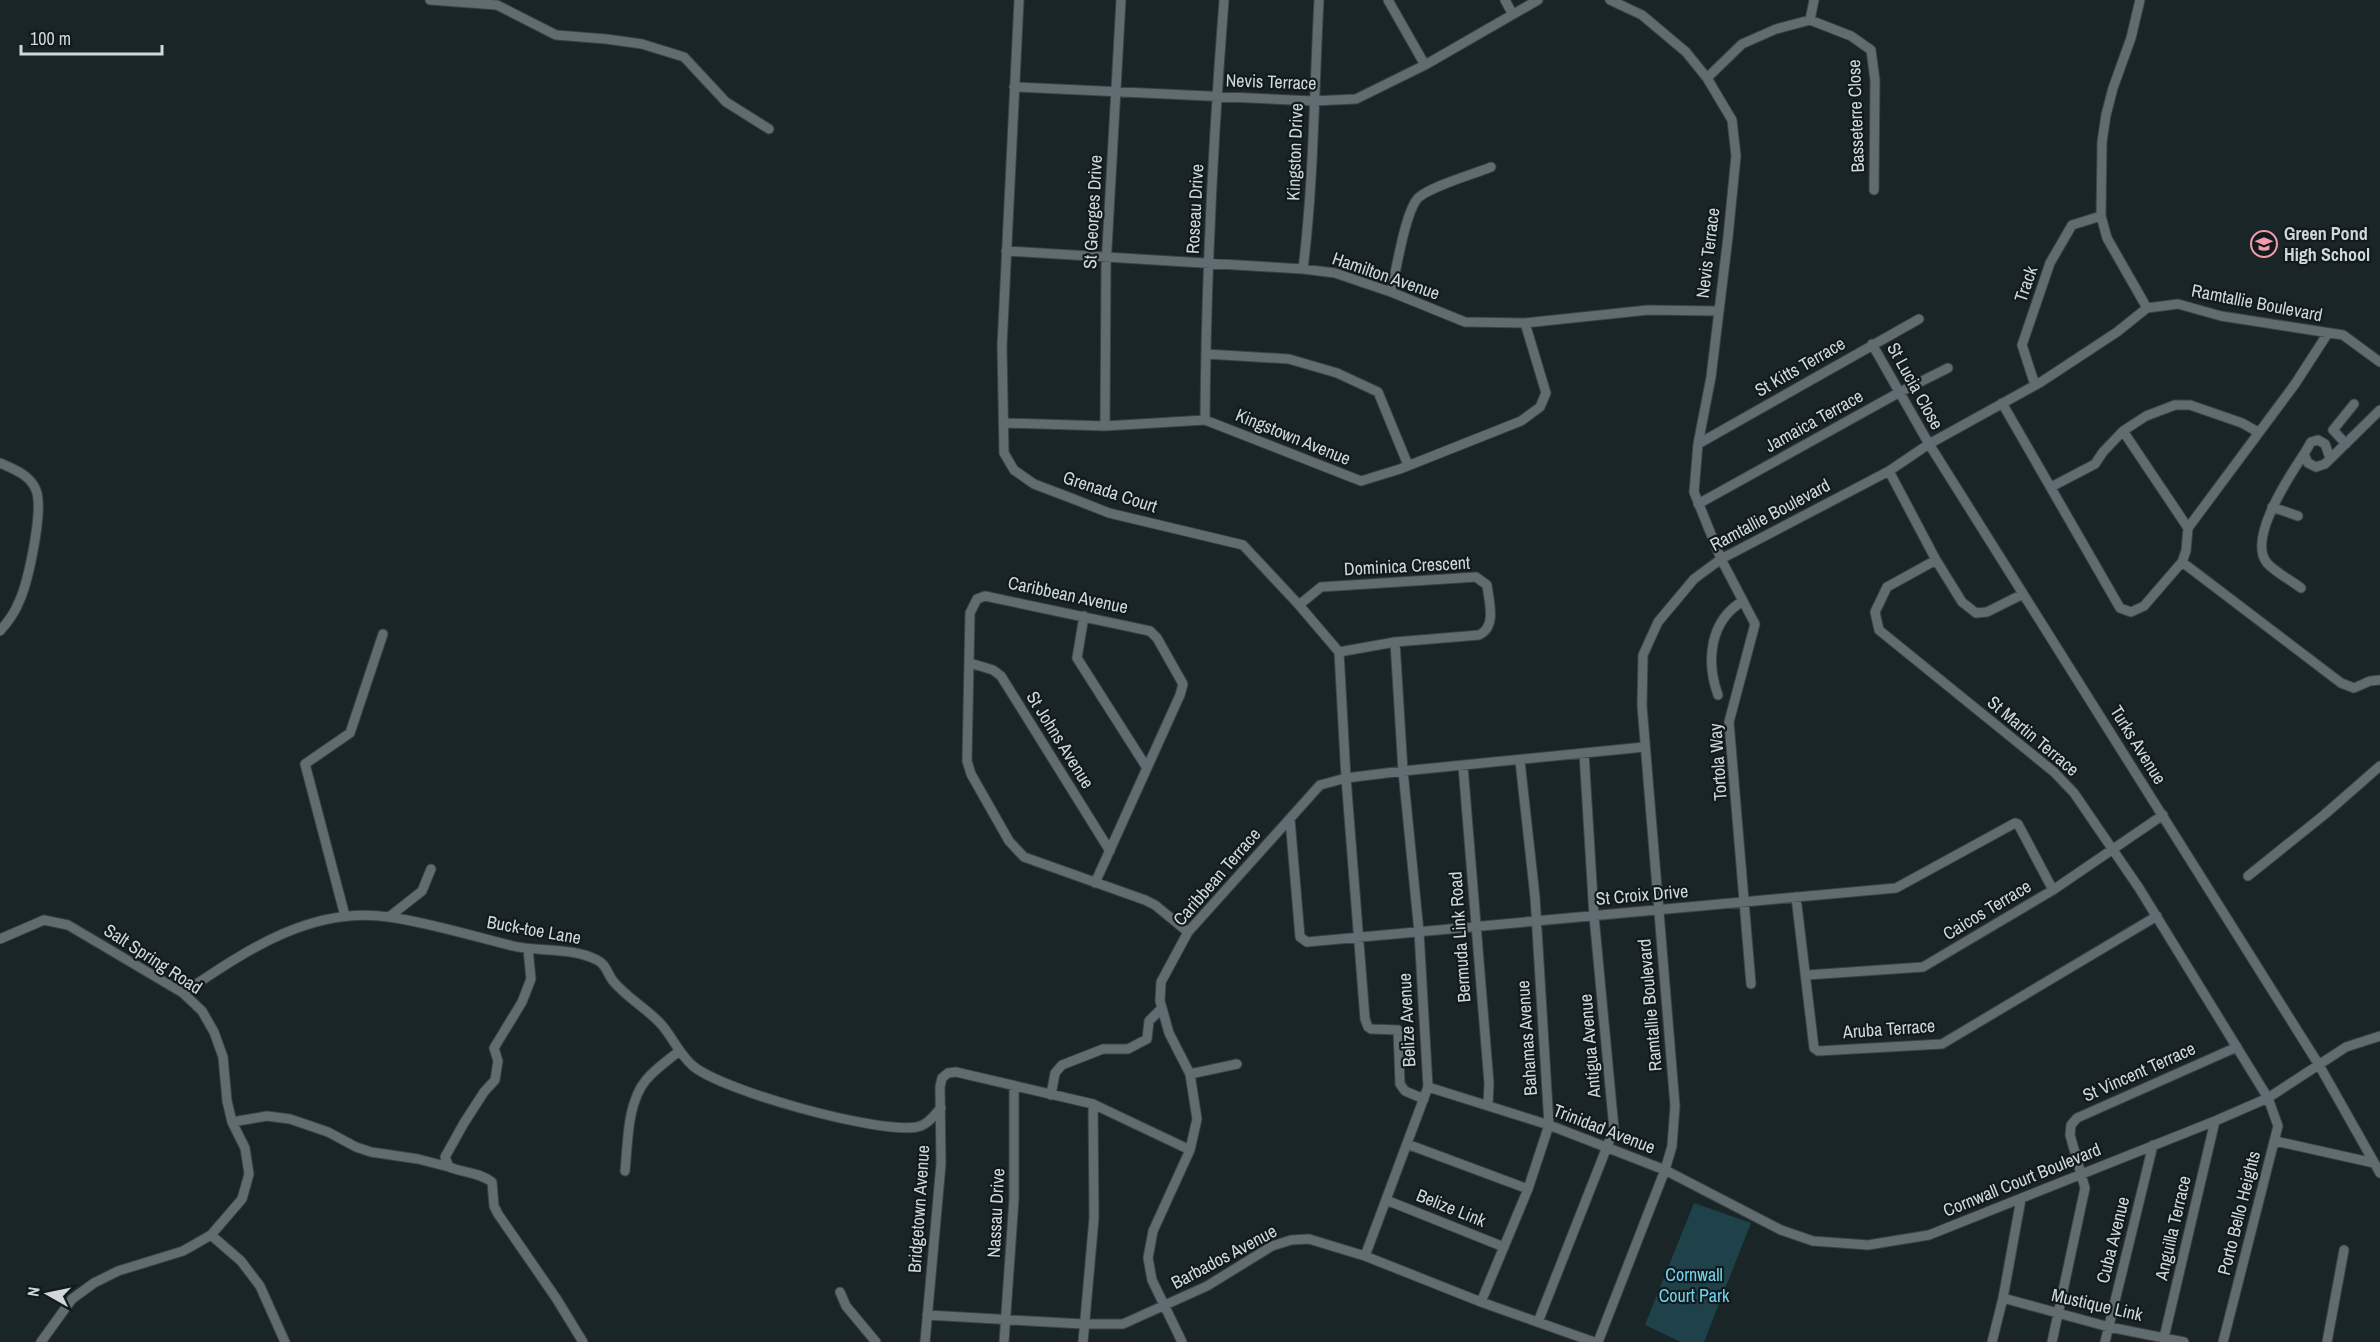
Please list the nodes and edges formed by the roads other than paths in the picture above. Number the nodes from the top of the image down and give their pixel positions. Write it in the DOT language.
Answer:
graph roads {
  1 [pos="430,0"];
  2 [pos="1019,0"];
  3 [pos="1121,0"];
  4 [pos="1224,0"];
  5 [pos="1319,0"];
  6 [pos="1388,0"];
  7 [pos="1505,0"];
  8 [pos="1538,0"];
  9 [pos="1610,0"];
  10 [pos="1814,0"];
  11 [pos="2140,0"];
  12 [pos="1512,13"];
  13 [pos="1810,20"];
  14 [pos="1425,65"];
  15 [pos="1707,78"];
  16 [pos="1014,87"];
  17 [pos="1116,92"];
  18 [pos="1216,97"];
  19 [pos="1313,100"];
  20 [pos="769,129"];
  21 [pos="1491,167"];
  22 [pos="1874,190"];
  23 [pos="2101,216"];
  24 [pos="1006,251"];
  25 [pos="1107,257"];
  26 [pos="1209,263"];
  27 [pos="1303,269"];
  28 [pos="1391,292"];
  29 [pos="2147,308"];
  30 [pos="1717,311"];
  31 [pos="1919,319"];
  32 [pos="1526,323"];
  33 [pos="2328,333"];
  34 [pos="1872,344"];
  35 [pos="1206,354"];
  36 [pos="2380,362"];
  37 [pos="1948,369"];
  38 [pos="2035,385"];
  39 [pos="1900,392"];
  40 [pos="2002,403"];
  41 [pos="2354,404"];
  42 [pos="2380,410"];
  43 [pos="1205,420"];
  44 [pos="1004,423"];
  45 [pos="1105,426"];
  46 [pos="2123,431"];
  47 [pos="2258,432"];
  48 [pos="1698,444"];
  49 [pos="1929,444"];
  50 [pos="2346,444"];
  51 [pos="2304,454"];
  52 [pos="2330,458"];
  53 [pos="0,463"];
  54 [pos="1408,465"];
  55 [pos="1889,471"];
  56 [pos="2051,487"];
  57 [pos="1698,504"];
  58 [pos="2272,507"];
  59 [pos="2298,516"];
  60 [pos="2188,528"];
  61 [pos="1720,559"];
  62 [pos="1935,560"];
  63 [pos="2182,562"];
  64 [pos="2301,588"];
  65 [pos="2023,594"];
  66 [pos="1743,602"];
  67 [pos="1299,605"];
  68 [pos="1084,616"];
  69 [pos="0,631"];
  70 [pos="383,634"];
  71 [pos="1395,642"];
  72 [pos="1339,652"];
  73 [pos="970,663"];
  74 [pos="2380,680"];
  75 [pos="1718,695"];
  76 [pos="1644,747"];
  77 [pos="1584,753"];
  78 [pos="1520,761"];
  79 [pos="1463,766"];
  80 [pos="2380,766"];
  81 [pos="1147,768"];
  82 [pos="1403,771"];
  83 [pos="1346,778"];
  84 [pos="2163,815"];
  85 [pos="1290,819"];
  86 [pos="2113,850"];
  87 [pos="1110,851"];
  88 [pos="431,869"];
  89 [pos="2248,876"];
  90 [pos="1095,883"];
  91 [pos="2053,890"];
  92 [pos="1797,897"];
  93 [pos="1744,902"];
  94 [pos="1659,910"];
  95 [pos="345,916"];
  96 [pos="389,916"];
  97 [pos="1594,916"];
  98 [pos="2157,916"];
  99 [pos="1536,921"];
  100 [pos="1476,927"];
  101 [pos="1188,932"];
  102 [pos="1419,932"];
  103 [pos="1359,938"];
  104 [pos="0,939"];
  105 [pos="528,949"];
  106 [pos="1807,975"];
  107 [pos="1751,984"];
  108 [pos="183,993"];
  109 [pos="1162,1008"];
  110 [pos="2378,1039"];
  111 [pos="2237,1047"];
  112 [pos="678,1052"];
  113 [pos="1237,1064"];
  114 [pos="2319,1065"];
  115 [pos="1190,1074"];
  116 [pos="1014,1086"];
  117 [pos="1428,1087"];
  118 [pos="1052,1095"];
  119 [pos="2267,1095"];
  120 [pos="1424,1098"];
  121 [pos="1094,1104"];
  122 [pos="1488,1105"];
  123 [pos="941,1108"];
  124 [pos="2215,1121"];
  125 [pos="232,1122"];
  126 [pos="1549,1125"];
  127 [pos="2275,1141"];
  128 [pos="1407,1144"];
  129 [pos="2153,1145"];
  130 [pos="1608,1149"];
  131 [pos="1190,1150"];
  132 [pos="2374,1162"];
  133 [pos="449,1167"];
  134 [pos="1665,1170"];
  135 [pos="625,1171"];
  136 [pos="2380,1173"];
  137 [pos="2082,1174"];
  138 [pos="1528,1189"];
  139 [pos="2021,1199"];
  140 [pos="1386,1200"];
  141 [pos="211,1235"];
  142 [pos="1504,1247"];
  143 [pos="2344,1250"];
  144 [pos="1365,1256"];
  145 [pos="840,1293"];
  146 [pos="2003,1298"];
  147 [pos="1481,1302"];
  148 [pos="1164,1307"];
  149 [pos="2058,1314"];
  150 [pos="927,1315"];
  151 [pos="1005,1320"];
  152 [pos="1538,1322"];
  153 [pos="1083,1324"];
  154 [pos="2109,1327"];
  155 [pos="2163,1340"];
  156 [pos="41,1342"];
  157 [pos="285,1342"];
  158 [pos="583,1342"];
  159 [pos="876,1342"];
  160 [pos="925,1342"];
  161 [pos="1004,1342"];
  162 [pos="1083,1342"];
  163 [pos="1182,1342"];
  164 [pos="1596,1342"];
  165 [pos="1992,1342"];
  166 [pos="2052,1342"];
  167 [pos="2105,1342"];
  168 [pos="2184,1342"];
  169 [pos="2223,1342"];
  170 [pos="2327,1342"];
  1 -- 20 [label="street"];
  2 -- 16 [label="street, Grenada Court"];
  3 -- 17 [label="street, St Georges Drive"];
  4 -- 18 [label="street, Roseau Drive"];
  5 -- 19 [label="street, Kingston Drive"];
  6 -- 14 [label="street"];
  7 -- 12 [label="street"];
  8 -- 12 [label="street, Nevis Terrace"];
  9 -- 15 [label="street, Nevis Terrace"];
  10 -- 13 [label="street"];
  11 -- 23 [label="street"];
  12 -- 14 [label="street, Nevis Terrace"];
  13 -- 15 [label="street"];
  13 -- 22 [label="street, Basseterre Close"];
  14 -- 19 [label="street, Nevis Terrace"];
  15 -- 30 [label="street, Nevis Terrace"];
  16 -- 17 [label="street, Nevis Terrace"];
  16 -- 24 [label="street, Grenada Court"];
  17 -- 18 [label="street, Nevis Terrace"];
  17 -- 25 [label="street, St Georges Drive"];
  18 -- 19 [label="street, Nevis Terrace"];
  18 -- 26 [label="street, Roseau Drive"];
  19 -- 27 [label="street, Kingston Drive"];
  21 -- 28 [label="street"];
  23 -- 29 [label="street"];
  23 -- 38 [label="street, Track"];
  24 -- 25 [label="street, Hamilton Avenue"];
  24 -- 44 [label="street, Grenada Court"];
  25 -- 26 [label="street, Hamilton Avenue"];
  25 -- 45 [label="street, St Georges Drive"];
  26 -- 27 [label="street, Hamilton Avenue"];
  26 -- 35 [label="street, Roseau Drive"];
  27 -- 28 [label="street, Hamilton Avenue"];
  28 -- 32 [label="street, Hamilton Avenue"];
  29 -- 33 [label="street, Ramtallie Boulevard"];
  29 -- 38 [label="street, Ramtallie Boulevard"];
  30 -- 32 [label="street, Hamilton Avenue"];
  30 -- 48 [label="street, Nevis Terrace"];
  31 -- 34 [label="street, St Kitts Terrace"];
  32 -- 54 [label="street, Kingstown Avenue"];
  33 -- 36 [label="street, Ramtallie Boulevard"];
  33 -- 47 [label="street"];
  34 -- 39 [label="street, St Lucia Close"];
  34 -- 48 [label="street, St Kitts Terrace"];
  35 -- 43 [label="street, Roseau Drive"];
  35 -- 54 [label="street"];
  37 -- 39 [label="street, Jamaica Terrace"];
  38 -- 40 [label="street, Ramtallie Boulevard"];
  39 -- 49 [label="street, St Lucia Close"];
  39 -- 57 [label="street, Jamaica Terrace"];
  40 -- 49 [label="street, Ramtallie Boulevard"];
  40 -- 56 [label="street"];
  41 -- 50 [label="street"];
  42 -- 50 [label="street"];
  43 -- 45 [label="street, Kingstown Avenue"];
  43 -- 54 [label="street, Kingstown Avenue"];
  44 -- 45 [label="street, Kingstown Avenue"];
  44 -- 67 [label="street, Grenada Court"];
  46 -- 47 [label="street"];
  46 -- 56 [label="street"];
  46 -- 60 [label="street"];
  47 -- 60 [label="street"];
  48 -- 57 [label="street, Nevis Terrace"];
  49 -- 55 [label="street, Ramtallie Boulevard"];
  49 -- 65 [label="street, Turks Avenue"];
  50 -- 52 [label="street"];
  51 -- 52 [label="street"];
  51 -- 52 [label="street"];
  51 -- 58 [label="street"];
  53 -- 69 [label="street"];
  55 -- 61 [label="street, Ramtallie Boulevard"];
  55 -- 62 [label="street"];
  56 -- 63 [label="street"];
  57 -- 61 [label="street, Nevis Terrace"];
  58 -- 59 [label="street"];
  58 -- 64 [label="street"];
  60 -- 63 [label="street"];
  61 -- 66 [label="street, Tortola Way"];
  61 -- 76 [label="street, Ramtallie Boulevard"];
  62 -- 65 [label="street"];
  62 -- 86 [label="street, St Martin Terrace"];
  63 -- 74 [label="street"];
  65 -- 84 [label="street, Turks Avenue"];
  66 -- 75 [label="street"];
  66 -- 93 [label="street, Tortola Way"];
  67 -- 71 [label="street, Dominica Crescent"];
  67 -- 72 [label="street, Grenada Court"];
  68 -- 73 [label="street, Caribbean Avenue"];
  68 -- 81 [label="street"];
  68 -- 81 [label="street, Caribbean Avenue"];
  70 -- 95 [label="street"];
  71 -- 72 [label="street, Dominica Crescent"];
  71 -- 82 [label="street"];
  72 -- 83 [label="street"];
  73 -- 87 [label="street, St Johns Avenue"];
  73 -- 90 [label="street, Caribbean Avenue"];
  76 -- 77 [label="street, Caribbean Terrace"];
  76 -- 94 [label="street, Ramtallie Boulevard"];
  77 -- 78 [label="street, Caribbean Terrace"];
  77 -- 97 [label="street, Antigua Avenue"];
  78 -- 79 [label="street, Caribbean Terrace"];
  78 -- 99 [label="street, Bahamas Avenue"];
  79 -- 82 [label="street, Caribbean Terrace"];
  79 -- 100 [label="street, Bermuda Link Road"];
  80 -- 89 [label="street"];
  81 -- 87 [label="street, Caribbean Avenue"];
  82 -- 83 [label="street, Caribbean Terrace"];
  82 -- 102 [label="street, Belize Avenue"];
  83 -- 85 [label="street, Caribbean Terrace"];
  83 -- 103 [label="street"];
  84 -- 86 [label="street, Caicos Terrace"];
  84 -- 114 [label="street, Turks Avenue"];
  85 -- 101 [label="street, Caribbean Terrace"];
  85 -- 103 [label="street, St Croix Drive"];
  86 -- 91 [label="street, Caicos Terrace"];
  86 -- 98 [label="street, St Martin Terrace"];
  87 -- 90 [label="street, Caribbean Avenue"];
  88 -- 96 [label="street"];
  90 -- 101 [label="street, Caribbean Avenue"];
  91 -- 92 [label="street, St Croix Drive"];
  91 -- 106 [label="street, Caicos Terrace"];
  92 -- 93 [label="street, St Croix Drive"];
  92 -- 106 [label="street, Aruba Terrace"];
  93 -- 94 [label="street, St Croix Drive"];
  93 -- 107 [label="street, Tortola Way"];
  94 -- 97 [label="street, St Croix Drive"];
  94 -- 134 [label="street, Ramtallie Boulevard"];
  95 -- 96 [label="street, Buck-toe Lane"];
  95 -- 108 [label="street, Buck-toe Lane"];
  96 -- 105 [label="street, Buck-toe Lane"];
  97 -- 99 [label="street, St Croix Drive"];
  97 -- 130 [label="street, Antigua Avenue"];
  98 -- 106 [label="street, Aruba Terrace"];
  98 -- 111 [label="street, St Martin Terrace"];
  99 -- 100 [label="street, St Croix Drive"];
  99 -- 126 [label="street, Bahamas Avenue"];
  100 -- 102 [label="street, St Croix Drive"];
  100 -- 122 [label="street, Bermuda Link Road"];
  101 -- 109 [label="street, Caribbean Terrace"];
  102 -- 103 [label="street, St Croix Drive"];
  102 -- 117 [label="street, Belize Avenue"];
  103 -- 120 [label="street"];
  104 -- 108 [label="street, Salt Spring Road"];
  105 -- 112 [label="street, Buck-toe Lane"];
  105 -- 133 [label="street"];
  108 -- 125 [label="street, Salt Spring Road"];
  109 -- 115 [label="street, Caribbean Terrace"];
  109 -- 118 [label="street"];
  110 -- 114 [label="street, Cornwall Court Boulevard"];
  111 -- 119 [label="street, St Martin Terrace"];
  111 -- 137 [label="street, St Vincent Terrace"];
  112 -- 123 [label="street, Buck-toe Lane"];
  112 -- 135 [label="street"];
  113 -- 115 [label="street"];
  114 -- 119 [label="street, Cornwall Court Boulevard"];
  114 -- 132 [label="street, Turks Avenue"];
  115 -- 131 [label="street, Caribbean Terrace"];
  116 -- 118 [label="street"];
  116 -- 123 [label="street, Bridgetown Avenue"];
  116 -- 151 [label="street, Nassau Drive"];
  117 -- 120 [label="street, Belize Avenue"];
  117 -- 122 [label="street, Trinidad Avenue"];
  118 -- 121 [label="street"];
  119 -- 124 [label="street, Cornwall Court Boulevard"];
  119 -- 127 [label="street, Porto Bello Heights"];
  120 -- 128 [label="street, Belize Avenue"];
  121 -- 131 [label="street"];
  121 -- 153 [label="street"];
  122 -- 126 [label="street, Trinidad Avenue"];
  123 -- 150 [label="street, Bridgetown Avenue"];
  124 -- 129 [label="street, Cornwall Court Boulevard"];
  124 -- 155 [label="street, Anguilla Terrace"];
  125 -- 133 [label="street"];
  125 -- 141 [label="street, Salt Spring Road"];
  126 -- 130 [label="street, Trinidad Avenue"];
  126 -- 138 [label="street, Bahamas Avenue"];
  127 -- 132 [label="street"];
  127 -- 169 [label="street, Porto Bello Heights"];
  128 -- 138 [label="street"];
  128 -- 140 [label="street, Belize Avenue"];
  129 -- 137 [label="street, Cornwall Court Boulevard"];
  129 -- 154 [label="street, Cuba Avenue"];
  130 -- 134 [label="street, Trinidad Avenue"];
  130 -- 152 [label="street, Antigua Avenue"];
  131 -- 148 [label="street, Caribbean Terrace"];
  132 -- 136 [label="street, Turks Avenue"];
  133 -- 158 [label="street"];
  134 -- 139 [label="street, Cornwall Court Boulevard"];
  134 -- 164 [label="street, Ramtallie Boulevard"];
  137 -- 139 [label="street, Cornwall Court Boulevard"];
  137 -- 149 [label="street"];
  138 -- 142 [label="street, Bahamas Avenue"];
  139 -- 146 [label="street"];
  140 -- 142 [label="street, Belize Link"];
  140 -- 144 [label="street, Belize Avenue"];
  141 -- 156 [label="street, Salt Spring Road"];
  141 -- 157 [label="street"];
  142 -- 147 [label="street, Bahamas Avenue"];
  143 -- 170 [label="street"];
  144 -- 147 [label="street, Barbados Avenue"];
  144 -- 148 [label="street, Barbados Avenue"];
  145 -- 159 [label="street"];
  146 -- 149 [label="street, Mustique Link"];
  146 -- 165 [label="street"];
  147 -- 152 [label="street, Barbados Avenue"];
  148 -- 153 [label="street, Barbados Avenue"];
  148 -- 163 [label="street, Caribbean Terrace"];
  149 -- 154 [label="street, Mustique Link"];
  149 -- 166 [label="street"];
  150 -- 151 [label="street, Barbados Avenue"];
  150 -- 160 [label="street, Bridgetown Avenue"];
  151 -- 153 [label="street, Barbados Avenue"];
  151 -- 161 [label="street, Nassau Drive"];
  152 -- 164 [label="street, Barbados Avenue"];
  153 -- 162 [label="street"];
  154 -- 155 [label="street, Mustique Link"];
  154 -- 167 [label="street, Cuba Avenue"];
  155 -- 168 [label="street, Mustique Link"];
}
